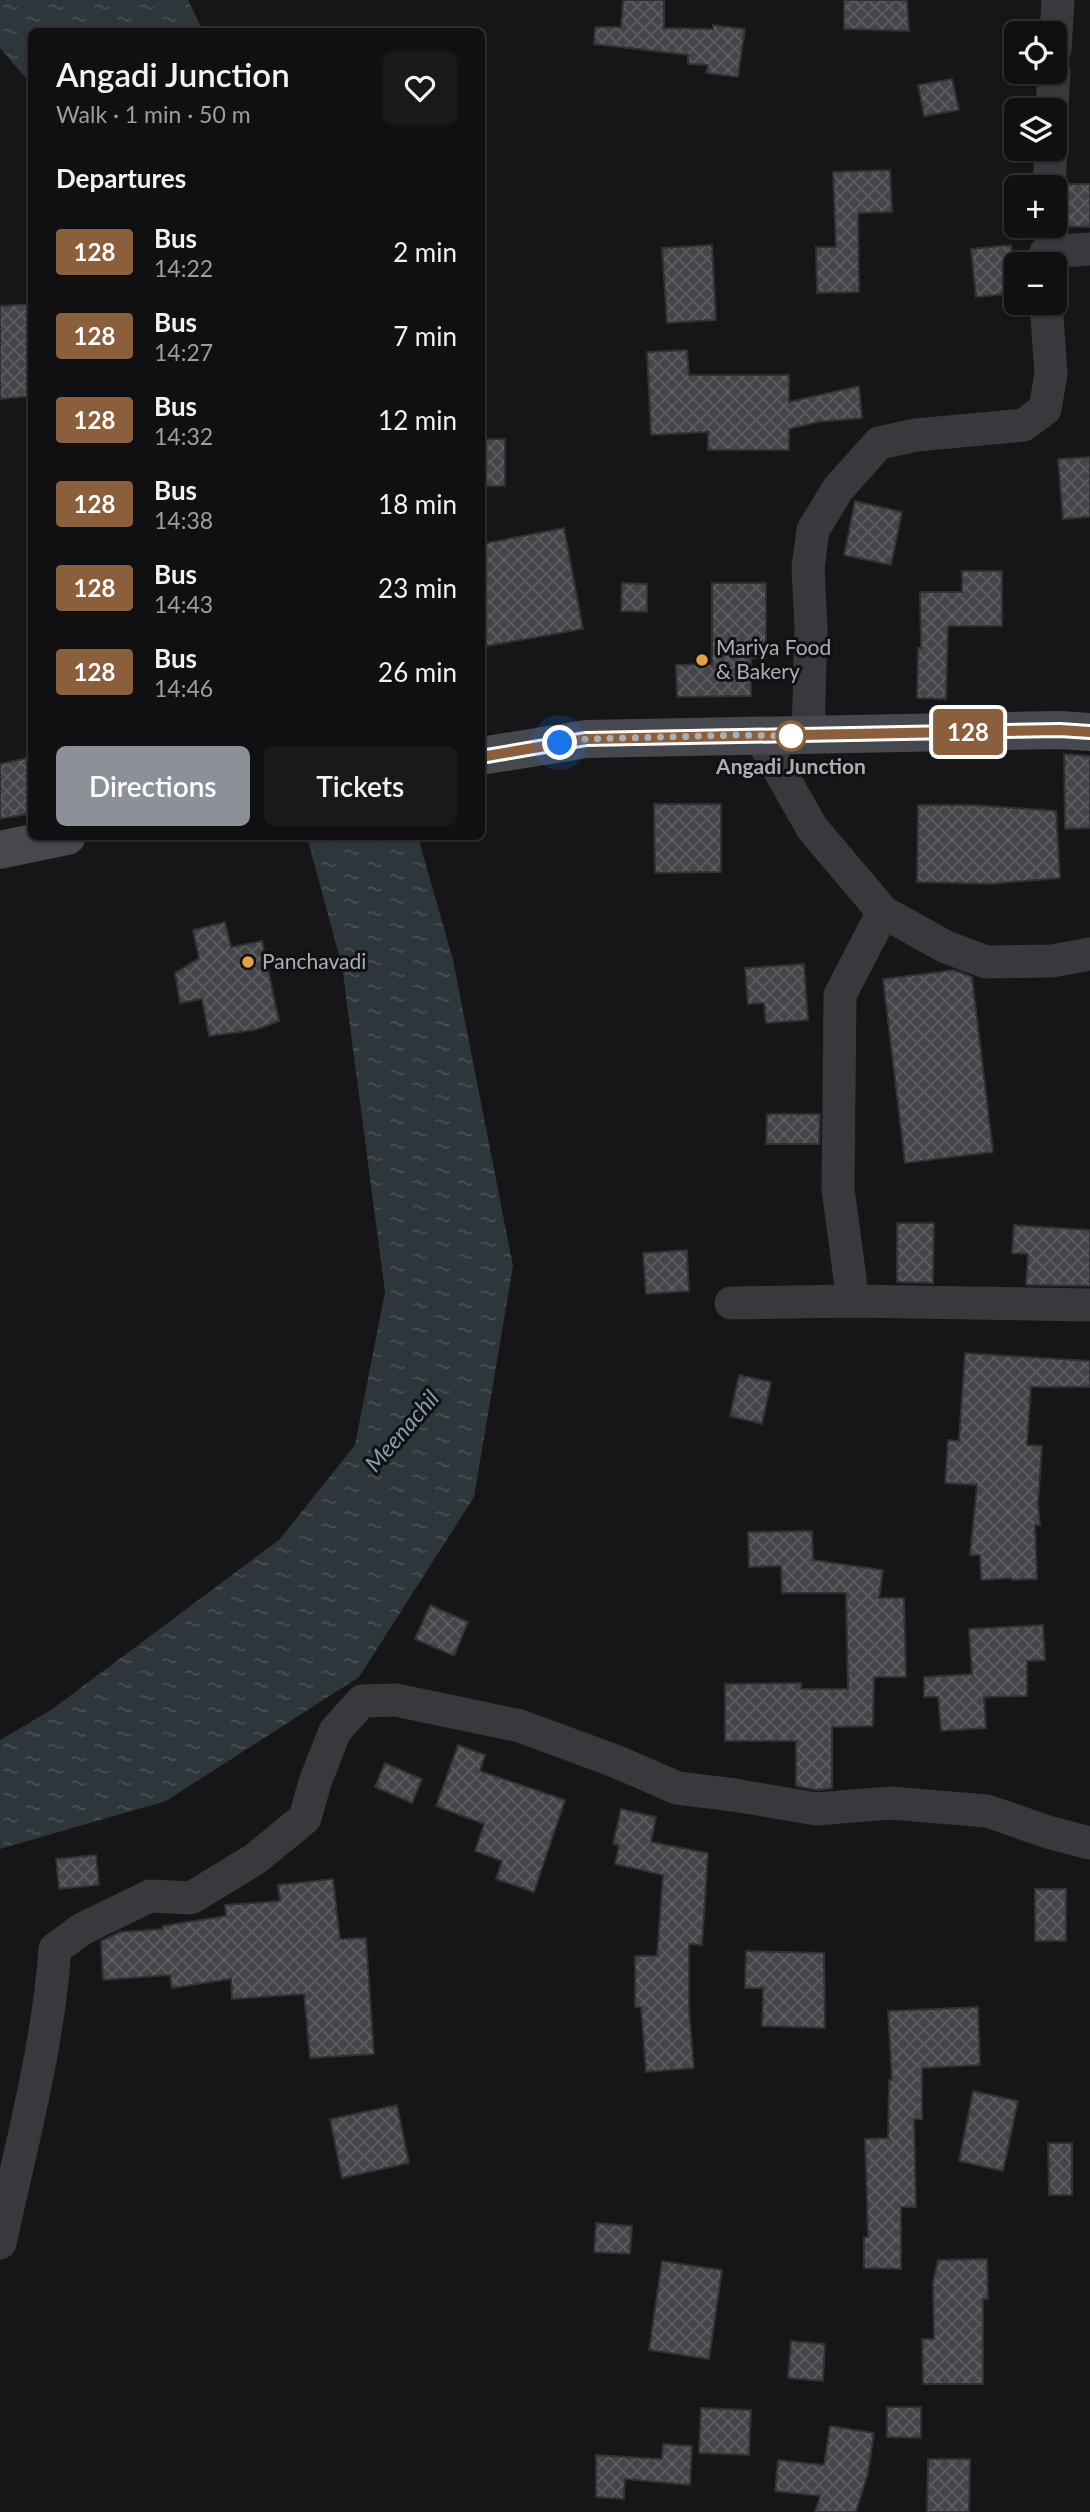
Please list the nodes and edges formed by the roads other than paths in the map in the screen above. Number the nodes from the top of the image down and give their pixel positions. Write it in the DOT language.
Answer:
graph roads {
  1 [pos="1058,0"];
  2 [pos="1057,21"];
  3 [pos="1046,247"];
  4 [pos="1090,249"];
  5 [pos="1047,315"];
  6 [pos="1090,732"];
  7 [pos="808,735"];
  8 [pos="760,736"];
  9 [pos="485,755"];
  10 [pos="47,840"];
  11 [pos="0,850"];
  12 [pos="883,912"];
  13 [pos="1090,954"];
  14 [pos="853,1301"];
  15 [pos="731,1303"];
  16 [pos="1090,1305"];
  17 [pos="1090,1843"];
  18 [pos="0,2243"];
  1 -- 2 [label="street"];
  3 -- 4 [label="street"];
  5 -- 7 [label="street"];
  6 -- 7 [label="main road"];
  7 -- 8 [label="main road"];
  8 -- 9 [label="main road"];
  8 -- 12 [label="street"];
  10 -- 11 [label="main road"];
  12 -- 13 [label="street"];
  12 -- 14 [label="street"];
  14 -- 15 [label="street"];
  14 -- 16 [label="street"];
  17 -- 18 [label="street"];
}
